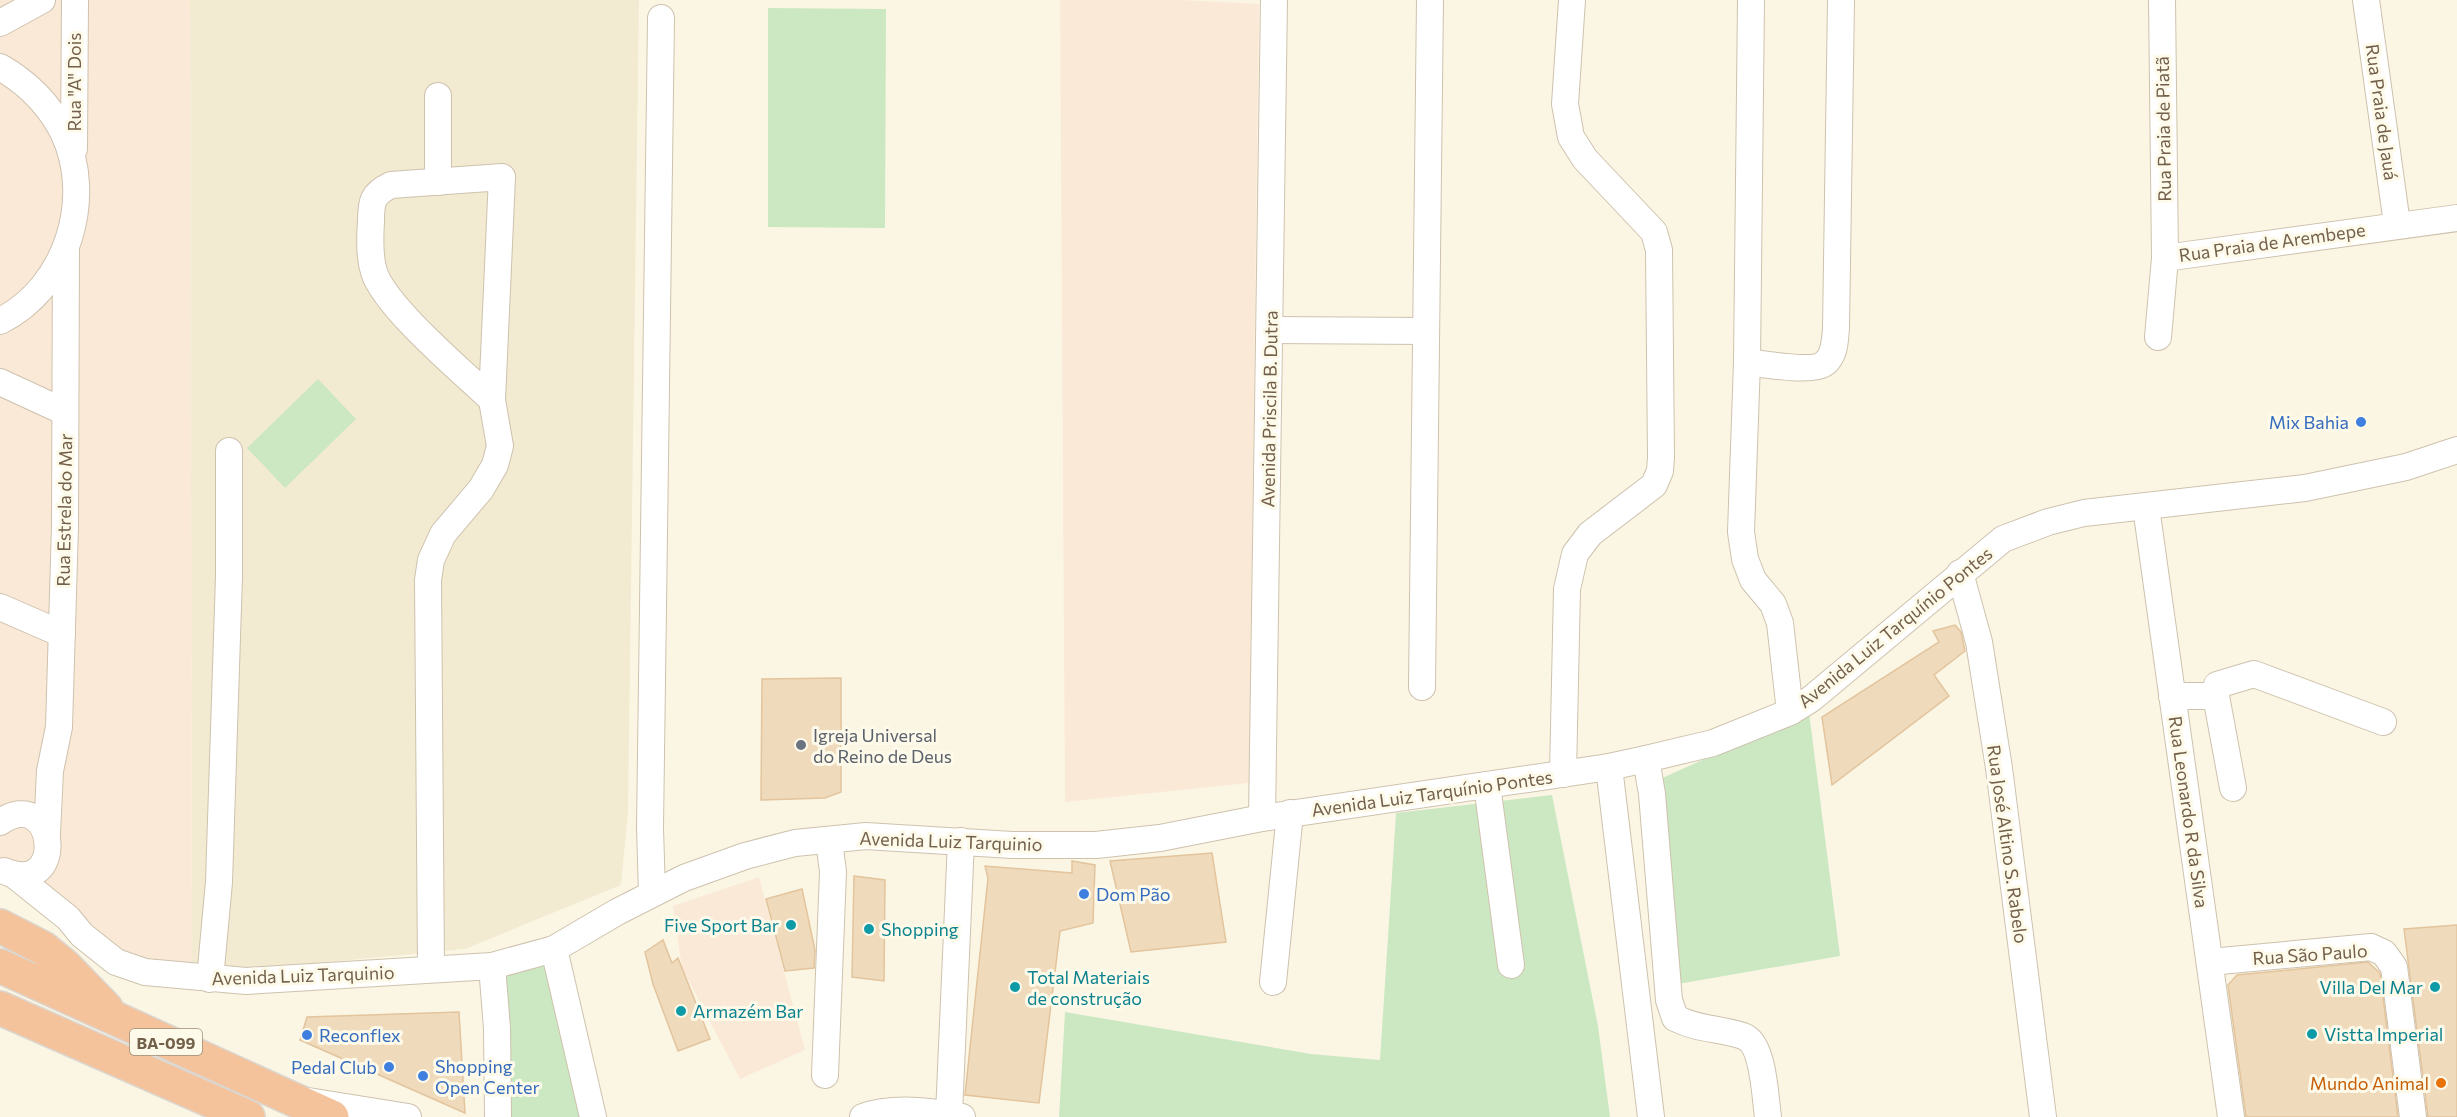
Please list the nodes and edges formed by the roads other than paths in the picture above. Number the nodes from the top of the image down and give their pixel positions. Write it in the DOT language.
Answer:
graph roads {
  1 [pos="42,0"];
  2 [pos="75,0"];
  3 [pos="1275,0"];
  4 [pos="1430,0"];
  5 [pos="1572,0"];
  6 [pos="1751,0"];
  7 [pos="1841,0"];
  8 [pos="2162,0"];
  9 [pos="2366,0"];
  10 [pos="661,18"];
  11 [pos="0,23"];
  12 [pos="0,67"];
  13 [pos="438,96"];
  14 [pos="74,165"];
  15 [pos="438,182"];
  16 [pos="2457,218"];
  17 [pos="2397,224"];
  18 [pos="66,249"];
  19 [pos="2165,258"];
  20 [pos="0,321"];
  21 [pos="1270,330"];
  22 [pos="1426,331"];
  23 [pos="2158,336"];
  24 [pos="1747,362"];
  25 [pos="0,382"];
  26 [pos="492,400"];
  27 [pos="65,412"];
  28 [pos="2457,450"];
  29 [pos="229,451"];
  30 [pos="2146,507"];
  31 [pos="1960,573"];
  32 [pos="0,607"];
  33 [pos="62,634"];
  34 [pos="1422,687"];
  35 [pos="2172,696"];
  36 [pos="2217,696"];
  37 [pos="1790,712"];
  38 [pos="2383,722"];
  39 [pos="1646,759"];
  40 [pos="1609,767"];
  41 [pos="50,771"];
  42 [pos="1563,774"];
  43 [pos="1487,785"];
  44 [pos="2233,788"];
  45 [pos="1290,813"];
  46 [pos="8,818"];
  47 [pos="1262,818"];
  48 [pos="47,833"];
  49 [pos="829,840"];
  50 [pos="961,841"];
  51 [pos="45,860"];
  52 [pos="6,871"];
  53 [pos="652,893"];
  54 [pos="68,918"];
  55 [pos="0,926"];
  56 [pos="554,949"];
  57 [pos="2210,962"];
  58 [pos="1511,964"];
  59 [pos="0,966"];
  60 [pos="492,966"];
  61 [pos="431,969"];
  62 [pos="210,979"];
  63 [pos="1273,982"];
  64 [pos="0,1008"];
  65 [pos="117,1020"];
  66 [pos="825,1075"];
  67 [pos="291,1099"];
  68 [pos="955,1116"];
  69 [pos="248,1117"];
  70 [pos="332,1117"];
  71 [pos="408,1117"];
  72 [pos="498,1117"];
  73 [pos="593,1117"];
  74 [pos="864,1117"];
  75 [pos="1651,1117"];
  76 [pos="1768,1117"];
  77 [pos="2043,1117"];
  78 [pos="2231,1117"];
  79 [pos="2414,1117"];
  1 -- 11 [label="street"];
  2 -- 14 [label="street, Rua \"A\" Dois"];
  3 -- 21 [label="street, Avenida Priscila B. Dutra"];
  4 -- 22 [label="street"];
  5 -- 42 [label="street"];
  6 -- 24 [label="street"];
  7 -- 24 [label="street"];
  8 -- 19 [label="street, Rua Praia de Piatã"];
  9 -- 17 [label="street, Rua Praia de Jauá"];
  10 -- 53 [label="street"];
  12 -- 14 [label="street"];
  13 -- 15 [label="street"];
  14 -- 18 [label="street"];
  15 -- 26 [label="street"];
  15 -- 26 [label="street"];
  16 -- 17 [label="street, Rua Praia de Arembepe"];
  17 -- 19 [label="street, Rua Praia de Arembepe"];
  18 -- 20 [label="street"];
  18 -- 27 [label="street, Rua Estrela do Mar"];
  19 -- 23 [label="street, Rua Praia de Arembepe"];
  21 -- 22 [label="street"];
  21 -- 47 [label="street, Avenida Priscila B. Dutra"];
  22 -- 34 [label="street"];
  24 -- 37 [label="street"];
  25 -- 27 [label="street"];
  26 -- 61 [label="street"];
  27 -- 33 [label="street, Rua Estrela do Mar"];
  28 -- 30 [label="street, Avenida Luiz Tarquínio Pontes"];
  29 -- 62 [label="street"];
  30 -- 31 [label="street, Avenida Luiz Tarquínio Pontes"];
  30 -- 35 [label="street, Rua Leonardo R da Silva"];
  31 -- 37 [label="street, Avenida Luiz Tarquínio Pontes"];
  31 -- 77 [label="street, Rua José Altino S. Rabelo"];
  32 -- 33 [label="street"];
  33 -- 41 [label="street, Rua Estrela do Mar"];
  35 -- 36 [label="street"];
  35 -- 57 [label="street, Rua Leonardo R da Silva"];
  36 -- 38 [label="street"];
  36 -- 44 [label="street"];
  37 -- 39 [label="street, Avenida Luiz Tarquínio Pontes"];
  39 -- 40 [label="street, Avenida Luiz Tarquínio Pontes"];
  39 -- 76 [label="street"];
  40 -- 42 [label="street, Avenida Luiz Tarquínio Pontes"];
  40 -- 75 [label="street"];
  41 -- 46 [label="street, Rua Estrela do Mar"];
  41 -- 48 [label="street, Rua Estrela do Mar"];
  42 -- 43 [label="street, Avenida Luiz Tarquínio Pontes"];
  43 -- 45 [label="street, Avenida Luiz Tarquínio Pontes"];
  43 -- 58 [label="street"];
  45 -- 47 [label="street, Avenida Luiz Tarquínio Pontes"];
  45 -- 63 [label="street"];
  46 -- 48 [label="street"];
  47 -- 50 [label="street, Avenida Luiz Tarquinio"];
  48 -- 51 [label="street, Rua Estrela do Mar"];
  49 -- 50 [label="street, Avenida Luiz Tarquinio"];
  49 -- 53 [label="street, Avenida Luiz Tarquinio"];
  49 -- 66 [label="street"];
  50 -- 68 [label="street"];
  51 -- 52 [label="street"];
  51 -- 54 [label="street, Avenida Luiz Tarquinio"];
  52 -- 54 [label="street, Avenida Luiz Tarquinio"];
  53 -- 56 [label="street, Avenida Luiz Tarquinio"];
  54 -- 62 [label="street, Avenida Luiz Tarquinio"];
  55 -- 65 [label="highway"];
  56 -- 60 [label="street, Avenida Luiz Tarquinio"];
  56 -- 73 [label="street"];
  57 -- 78 [label="street, Rua Leonardo R da Silva"];
  57 -- 79 [label="street, Rua São Paulo"];
  59 -- 65 [label="highway, BA-099"];
  60 -- 61 [label="street, Avenida Luiz Tarquinio"];
  60 -- 72 [label="street"];
  61 -- 62 [label="street, Avenida Luiz Tarquinio"];
  64 -- 69 [label="highway, BA-099"];
  65 -- 67 [label="highway, BA-099"];
  67 -- 70 [label="highway, BA-099"];
  67 -- 71 [label="street"];
  68 -- 74 [label="street"];
}
